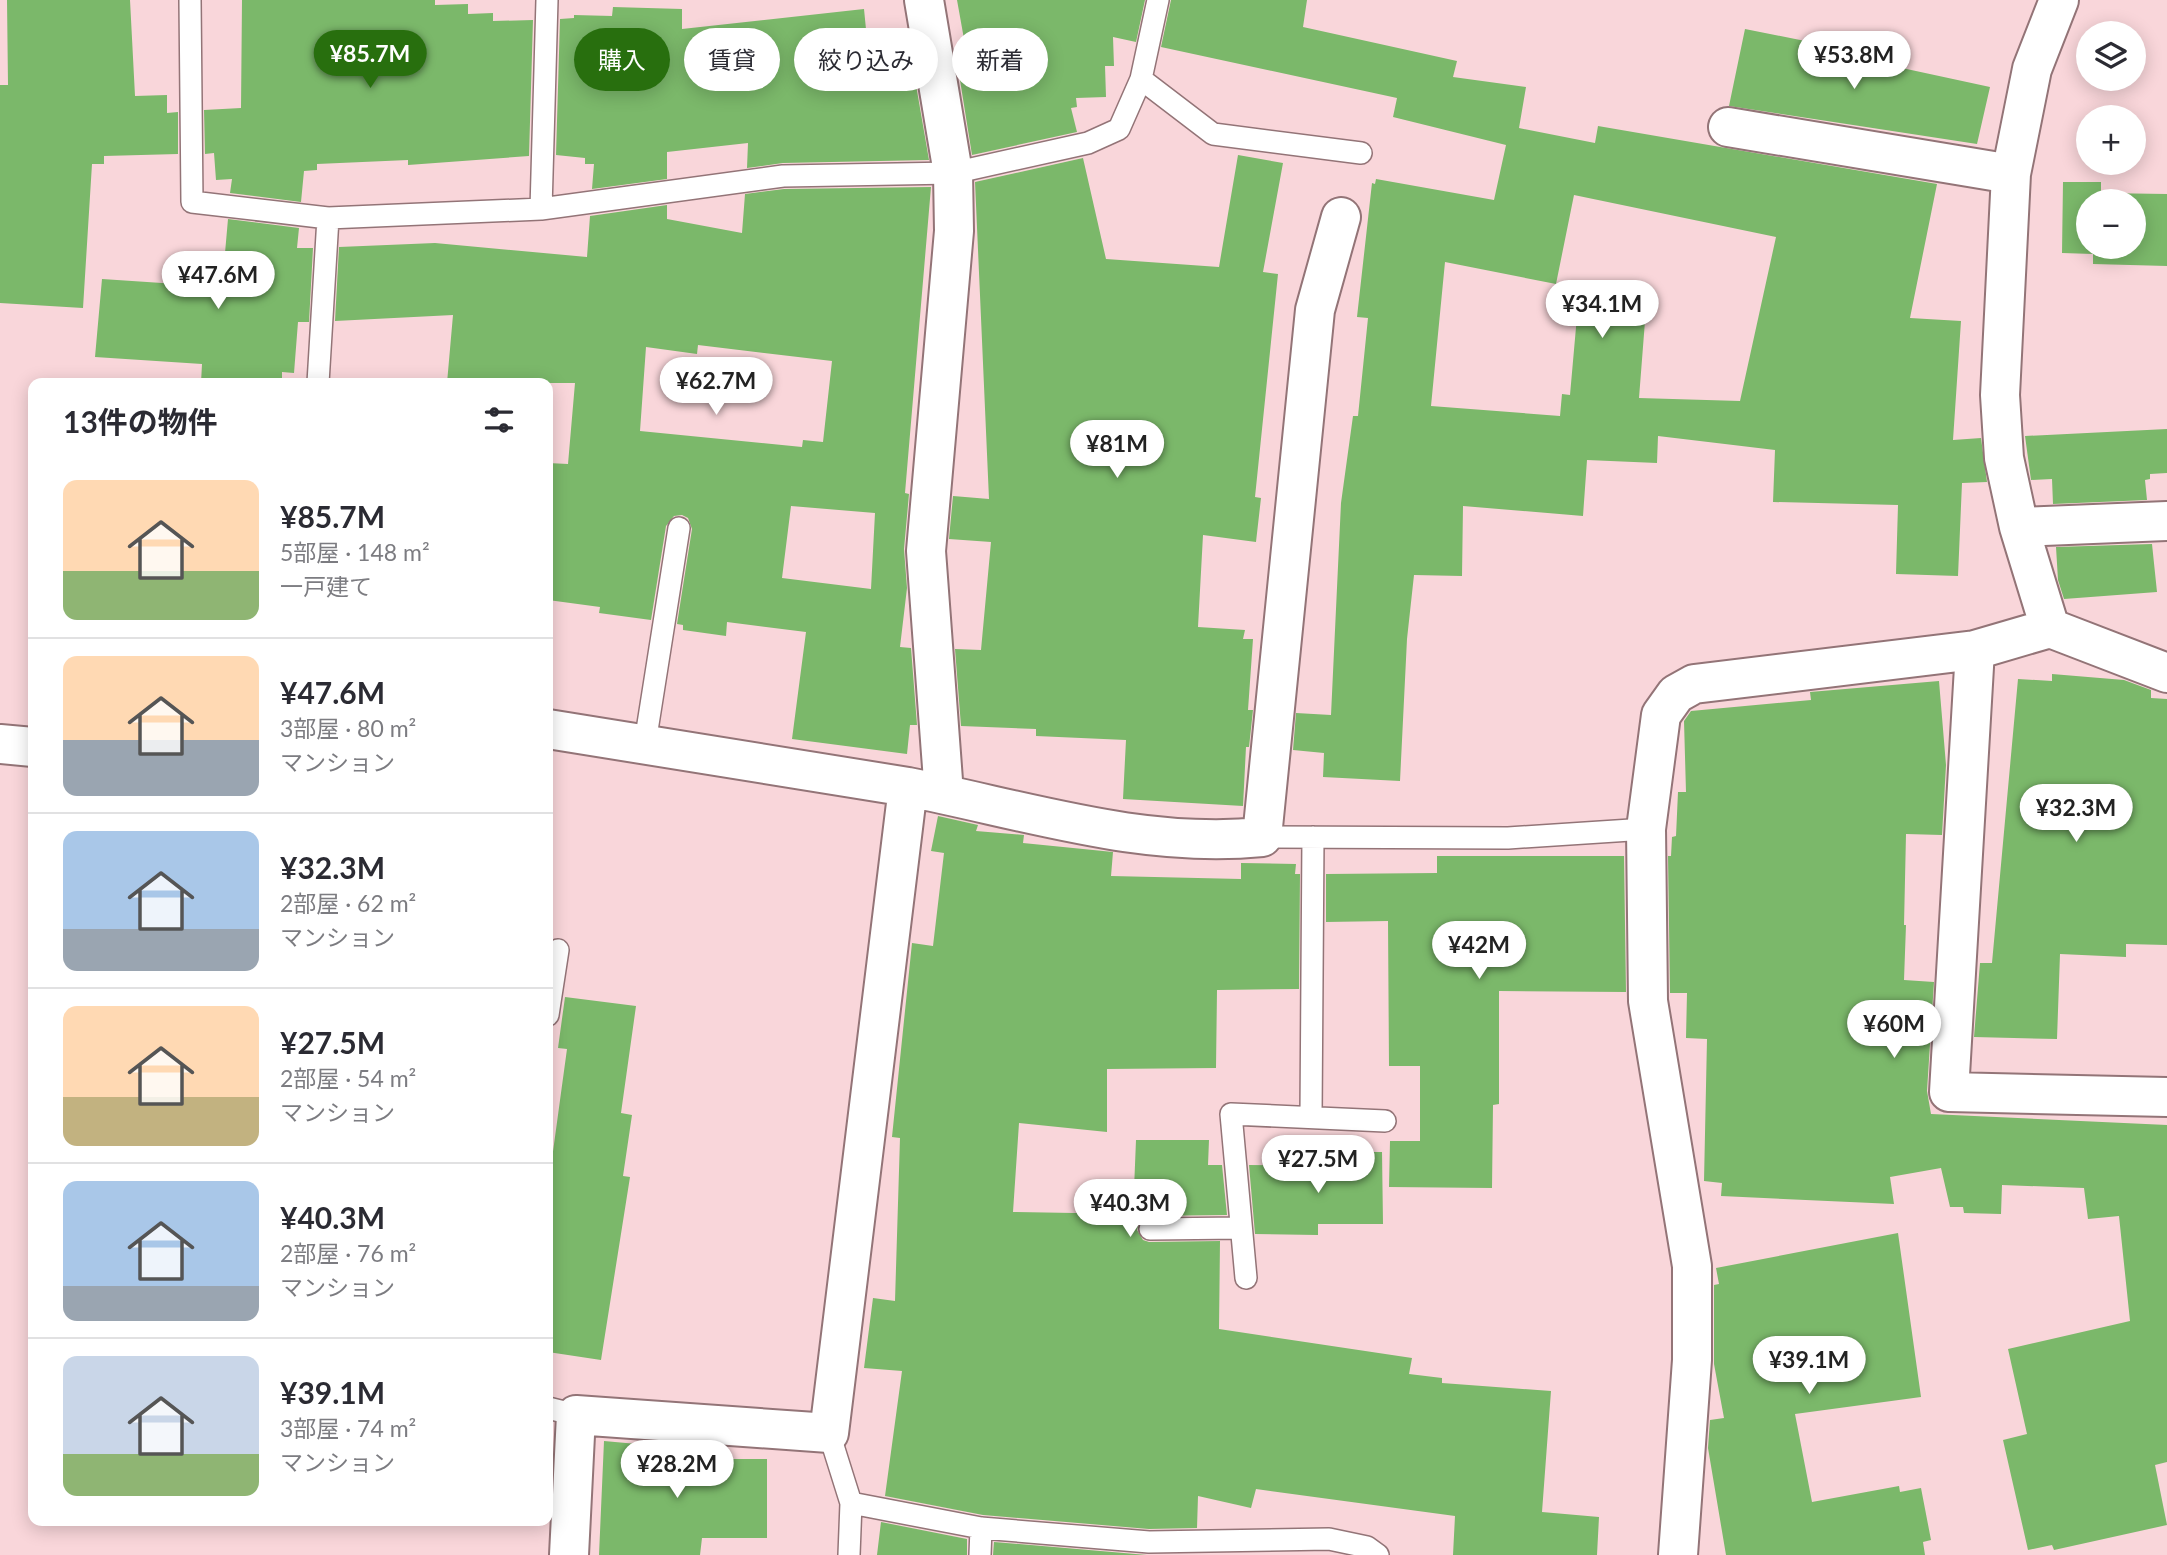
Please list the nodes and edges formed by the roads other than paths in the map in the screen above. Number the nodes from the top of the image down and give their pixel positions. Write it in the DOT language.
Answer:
graph roads {
  1 [pos="190,0"];
  2 [pos="547,0"];
  3 [pos="923,0"];
  4 [pos="1158,0"];
  5 [pos="2059,0"];
  6 [pos="1141,79"];
  7 [pos="1728,127"];
  8 [pos="1361,153"];
  9 [pos="953,173"];
  10 [pos="2011,174"];
  11 [pos="541,209"];
  12 [pos="1342,217"];
  13 [pos="328,218"];
  14 [pos="318,378"];
  15 [pos="2167,521"];
  16 [pos="2019,527"];
  17 [pos="679,528"];
  18 [pos="2050,628"];
  19 [pos="1975,650"];
  20 [pos="2167,673"];
  21 [pos="553,730"];
  22 [pos="645,743"];
  23 [pos="0,744"];
  24 [pos="28,747"];
  25 [pos="926,791"];
  26 [pos="1646,830"];
  27 [pos="1262,837"];
  28 [pos="1313,837"];
  29 [pos="558,950"];
  30 [pos="553,982"];
  31 [pos="2167,1097"];
  32 [pos="1311,1116"];
  33 [pos="1385,1121"];
  34 [pos="1241,1228"];
  35 [pos="1150,1229"];
  36 [pos="1246,1278"];
  37 [pos="562,1411"];
  38 [pos="829,1433"];
  39 [pos="851,1503"];
  40 [pos="981,1528"];
  41 [pos="569,1555"];
  42 [pos="849,1555"];
  43 [pos="980,1555"];
  44 [pos="1378,1555"];
  45 [pos="1678,1555"];
  1 -- 13 [label="lane"];
  2 -- 11 [label="lane"];
  3 -- 9 [label="street"];
  4 -- 6 [label="lane"];
  5 -- 10 [label="street"];
  6 -- 8 [label="lane"];
  6 -- 9 [label="lane"];
  7 -- 10 [label="street"];
  9 -- 11 [label="lane"];
  9 -- 25 [label="street"];
  10 -- 16 [label="street"];
  11 -- 13 [label="lane"];
  12 -- 27 [label="street"];
  13 -- 14 [label="lane"];
  15 -- 16 [label="street"];
  16 -- 18 [label="street"];
  17 -- 22 [label="lane"];
  18 -- 19 [label="street"];
  18 -- 20 [label="street"];
  19 -- 26 [label="street"];
  19 -- 31 [label="street"];
  21 -- 22 [label="street"];
  22 -- 25 [label="street"];
  23 -- 24 [label="street"];
  25 -- 27 [label="street"];
  25 -- 38 [label="street"];
  26 -- 28 [label="lane"];
  26 -- 45 [label="street"];
  27 -- 28 [label="lane"];
  28 -- 32 [label="lane"];
  29 -- 30 [label="lane"];
  32 -- 33 [label="lane"];
  32 -- 34 [label="lane"];
  34 -- 35 [label="lane"];
  34 -- 36 [label="lane"];
  37 -- 38 [label="street"];
  37 -- 41 [label="street"];
  38 -- 39 [label="lane"];
  39 -- 40 [label="lane"];
  39 -- 42 [label="lane"];
  40 -- 43 [label="lane"];
  40 -- 44 [label="lane"];
}
